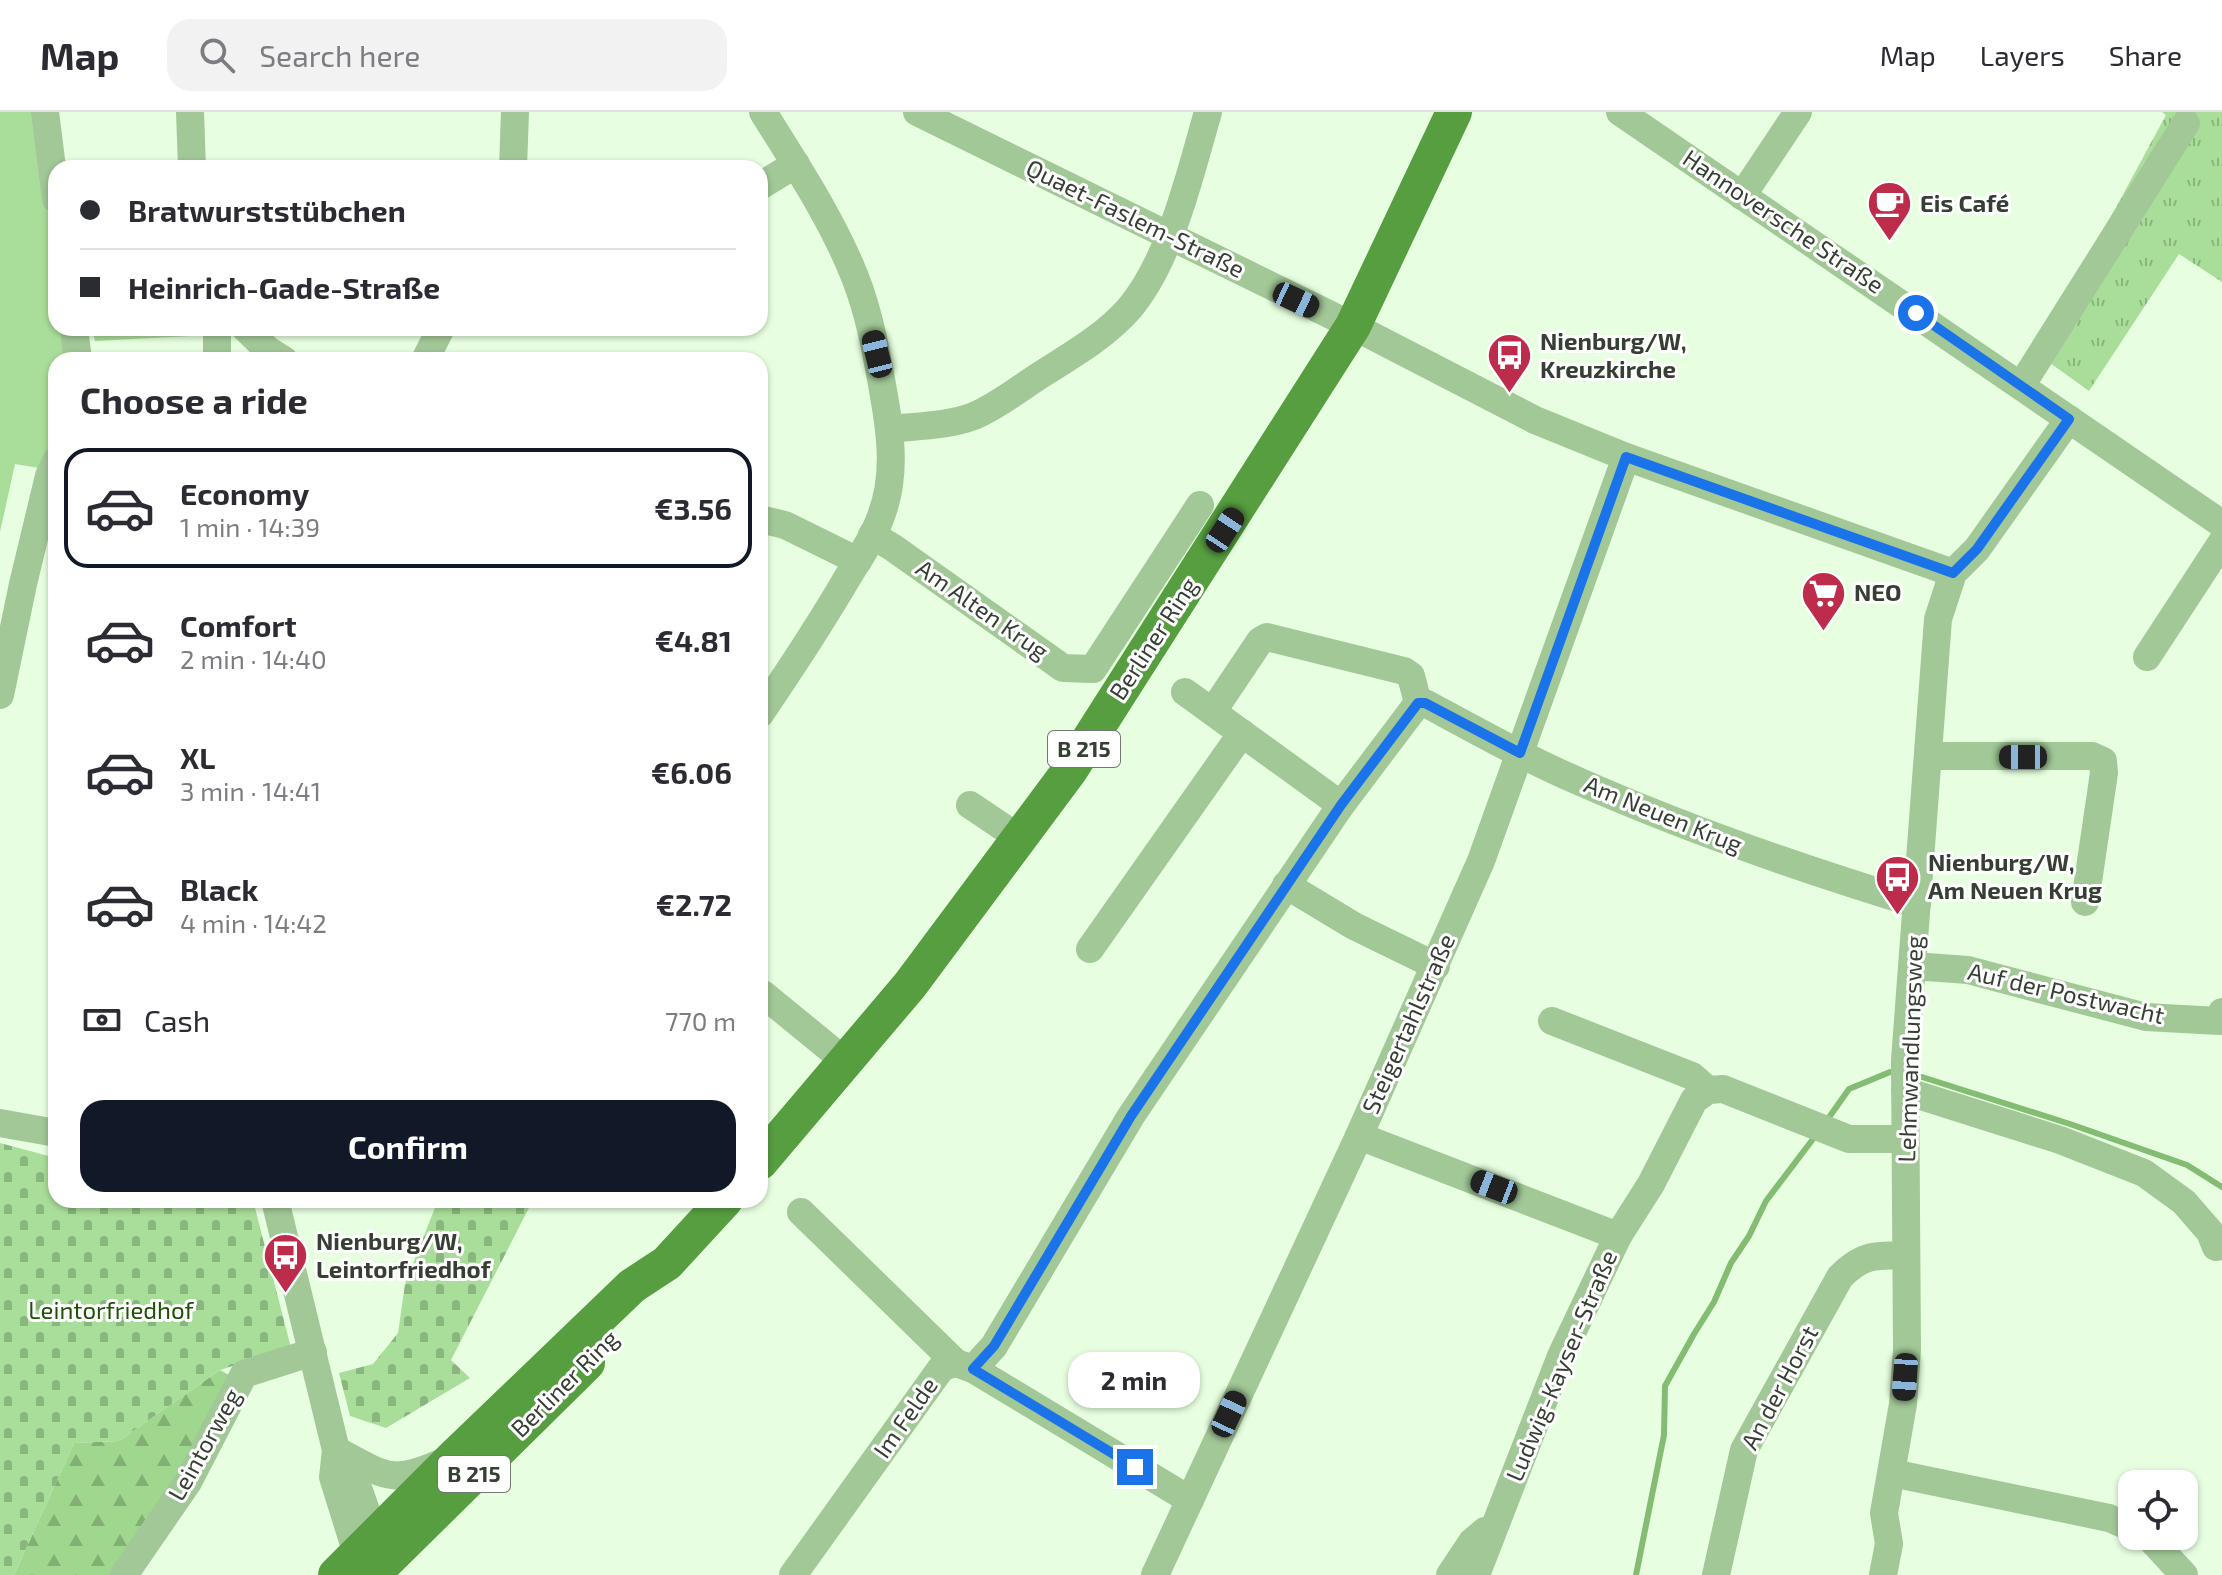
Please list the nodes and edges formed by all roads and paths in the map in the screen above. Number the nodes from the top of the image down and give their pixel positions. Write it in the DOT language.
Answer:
graph roads {
  1 [pos="45,112"];
  2 [pos="190,112"];
  3 [pos="515,112"];
  4 [pos="763,112"];
  5 [pos="917,112"];
  6 [pos="1208,112"];
  7 [pos="1454,112"];
  8 [pos="1620,112"];
  9 [pos="1798,112"];
  10 [pos="1638,120"];
  11 [pos="2186,123"];
  12 [pos="51,160"];
  13 [pos="192,160"];
  14 [pos="513,160"];
  15 [pos="796,164"];
  16 [pos="768,181"];
  17 [pos="1742,196"];
  18 [pos="1169,235"];
  19 [pos="1353,326"];
  20 [pos="253,336"];
  21 [pos="271,352"];
  22 [pos="2021,386"];
  23 [pos="2069,419"];
  24 [pos="890,429"];
  25 [pos="1626,457"];
  26 [pos="48,480"];
  27 [pos="1200,505"];
  28 [pos="768,521"];
  29 [pos="2222,524"];
  30 [pos="872,535"];
  31 [pos="2222,542"];
  32 [pos="858,561"];
  33 [pos="1953,573"];
  34 [pos="2147,657"];
  35 [pos="1185,692"];
  36 [pos="0,695"];
  37 [pos="768,702"];
  38 [pos="1418,703"];
  39 [pos="1213,711"];
  40 [pos="1242,733"];
  41 [pos="1520,753"];
  42 [pos="1928,756"];
  43 [pos="970,805"];
  44 [pos="1341,805"];
  45 [pos="1019,838"];
  46 [pos="1286,885"];
  47 [pos="2085,902"];
  48 [pos="1917,904"];
  49 [pos="1090,949"];
  50 [pos="1436,966"];
  51 [pos="1913,966"];
  52 [pos="768,998"];
  53 [pos="2221,1017"];
  54 [pos="1552,1021"];
  55 [pos="846,1062"];
  56 [pos="1708,1090"];
  57 [pos="1905,1091"];
  58 [pos="0,1123"];
  59 [pos="48,1132"];
  60 [pos="1359,1136"];
  61 [pos="1905,1139"];
  62 [pos="768,1153"];
  63 [pos="277,1208"];
  64 [pos="718,1208"];
  65 [pos="801,1212"];
  66 [pos="1618,1236"];
  67 [pos="2216,1247"];
  68 [pos="1906,1256"];
  69 [pos="667,1263"];
  70 [pos="313,1352"];
  71 [pos="964,1366"];
  72 [pos="336,1450"];
  73 [pos="454,1457"];
  74 [pos="1892,1473"];
  75 [pos="1190,1500"];
  76 [pos="2118,1522"];
  77 [pos="1495,1523"];
  78 [pos="2161,1550"];
  79 [pos="368,1565"];
  80 [pos="124,1575"];
  81 [pos="793,1575"];
  82 [pos="1155,1575"];
  83 [pos="1450,1575"];
  84 [pos="1476,1575"];
  85 [pos="1716,1575"];
  86 [pos="1883,1575"];
  87 [pos="2184,1575"];
  1 -- 12 [label="street"];
  2 -- 13 [label="street"];
  3 -- 14 [label="street"];
  4 -- 15 [label="street"];
  5 -- 18 [label="street, Quaet-Faslem-Straße"];
  6 -- 18 [label="street"];
  7 -- 19 [label="main road, Berliner Ring / B 215"];
  8 -- 10 [label="street, Hannoversche Straße"];
  9 -- 17 [label="street"];
  10 -- 17 [label="street, Hannoversche Straße"];
  11 -- 22 [label="street"];
  15 -- 16 [label="street"];
  15 -- 24 [label="street"];
  17 -- 22 [label="street, Hannoversche Straße"];
  18 -- 19 [label="street, Quaet-Faslem-Straße"];
  18 -- 24 [label="street"];
  19 -- 25 [label="street, Quaet-Faslem-Straße"];
  19 -- 45 [label="main road, Berliner Ring / B 215"];
  20 -- 21 [label="street"];
  22 -- 23 [label="street, Hannoversche Straße"];
  23 -- 29 [label="street, Hannoversche Straße"];
  23 -- 33 [label="street, Lehmwandlungsweg"];
  24 -- 30 [label="street"];
  25 -- 33 [label="street, Quaet-Faslem-Straße"];
  25 -- 41 [label="street, Steigertahlstraße"];
  26 -- 36 [label="street"];
  27 -- 30 [label="street, Am Alten Krug"];
  28 -- 32 [label="street"];
  30 -- 32 [label="street"];
  31 -- 34 [label="street"];
  32 -- 37 [label="street"];
  33 -- 42 [label="street, Lehmwandlungsweg"];
  35 -- 39 [label="street"];
  38 -- 39 [label="street"];
  38 -- 41 [label="street, Am Neuen Krug"];
  38 -- 44 [label="street"];
  39 -- 40 [label="street"];
  40 -- 44 [label="street"];
  40 -- 49 [label="street"];
  41 -- 48 [label="street, Am Neuen Krug"];
  41 -- 50 [label="street, Steigertahlstraße"];
  42 -- 47 [label="street"];
  42 -- 48 [label="street, Lehmwandlungsweg"];
  43 -- 45 [label="street"];
  44 -- 46 [label="street, Im Felde"];
  45 -- 55 [label="main road, Berliner Ring / B 215"];
  46 -- 50 [label="street"];
  46 -- 71 [label="street, Im Felde"];
  48 -- 51 [label="street, Lehmwandlungsweg"];
  50 -- 60 [label="street, Steigertahlstraße"];
  51 -- 53 [label="street, Auf der Postwacht"];
  51 -- 57 [label="street, Lehmwandlungsweg"];
  52 -- 55 [label="street"];
  54 -- 56 [label="street"];
  55 -- 62 [label="main road, Berliner Ring / B 215"];
  56 -- 61 [label="street"];
  56 -- 66 [label="street, Ludwig-Kayser-Straße"];
  57 -- 61 [label="street, Lehmwandlungsweg"];
  57 -- 67 [label="street"];
  58 -- 59 [label="street"];
  60 -- 66 [label="street"];
  60 -- 75 [label="street, Steigertahlstraße"];
  61 -- 68 [label="street, Lehmwandlungsweg"];
  63 -- 70 [label="street"];
  64 -- 69 [label="main road, Berliner Ring / B 215"];
  65 -- 71 [label="street"];
  66 -- 77 [label="street, Ludwig-Kayser-Straße"];
  68 -- 74 [label="street, Lehmwandlungsweg"];
  68 -- 85 [label="street, An der Horst"];
  69 -- 73 [label="main road, Berliner Ring / B 215"];
  69 -- 79 [label="main road, Berliner Ring / B 215"];
  70 -- 72 [label="street"];
  70 -- 80 [label="street, Leintorweg"];
  71 -- 75 [label="street"];
  71 -- 81 [label="street, Im Felde"];
  72 -- 73 [label="street"];
  72 -- 79 [label="street"];
  73 -- 79 [label="main road, Berliner Ring / B 215"];
  74 -- 76 [label="street"];
  74 -- 86 [label="street, Lehmwandlungsweg"];
  75 -- 82 [label="street, Steigertahlstraße"];
  77 -- 83 [label="street, Ludwig-Kayser-Straße"];
  77 -- 84 [label="street, Ludwig-Kayser-Straße"];
  78 -- 87 [label="street"];
}
